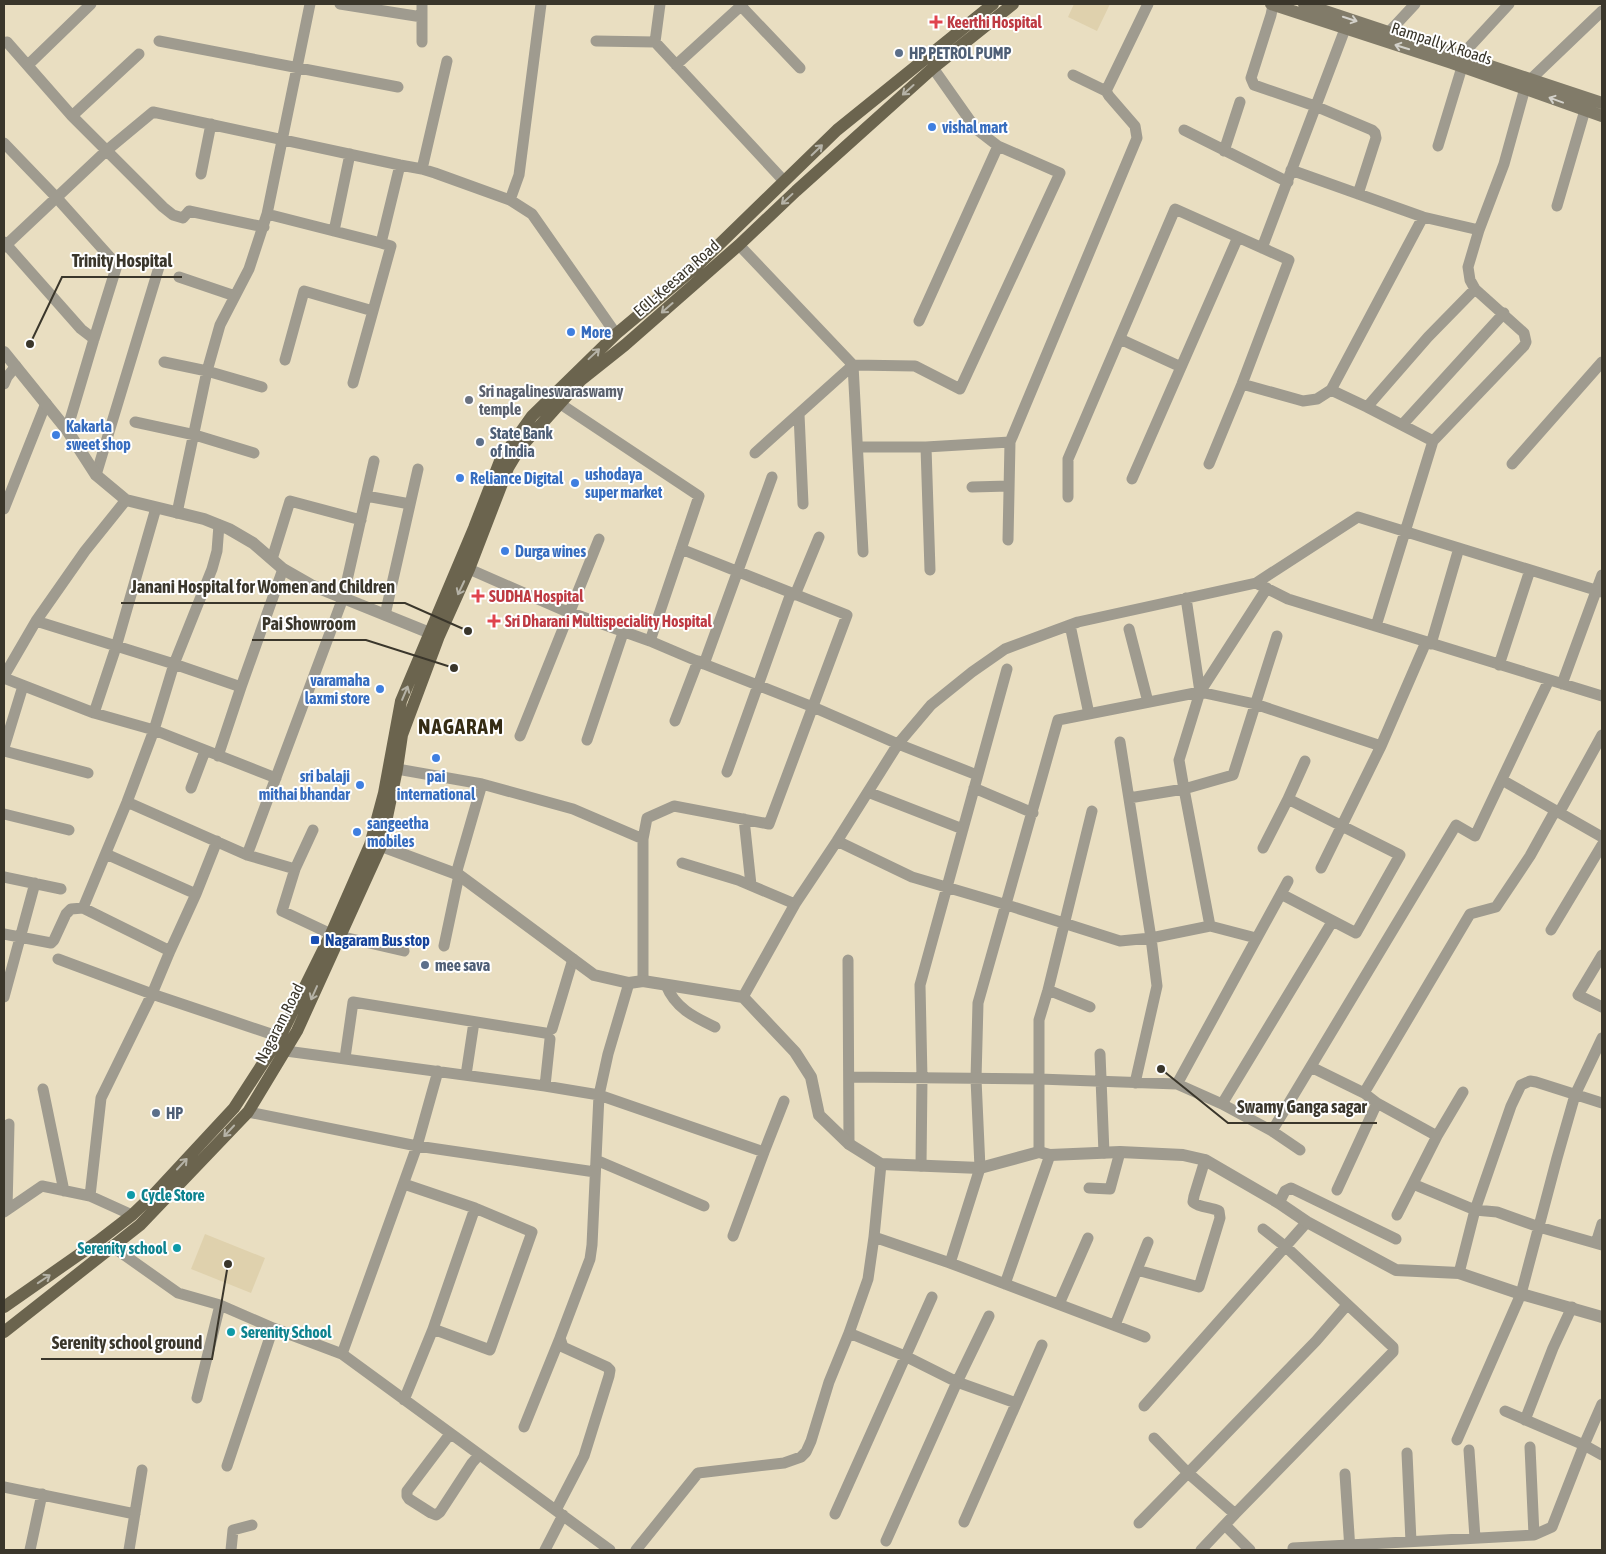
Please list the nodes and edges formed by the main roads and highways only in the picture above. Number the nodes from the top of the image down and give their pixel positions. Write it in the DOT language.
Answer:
graph roads {
  1 [pos="993,4"];
  2 [pos="1013,4"];
  3 [pos="1272,4"];
  4 [pos="1304,4"];
  5 [pos="1321,6"];
  6 [pos="1462,61"];
  7 [pos="1528,84"];
  8 [pos="1602,103"];
  9 [pos="1602,116"];
  10 [pos="683,286"];
  11 [pos="434,634"];
  12 [pos="335,935"];
  13 [pos="68,1263"];
  14 [pos="76,1274"];
  15 [pos="4,1307"];
  16 [pos="4,1332"];
  10 -- 1 [label="main road, ECIL-Keesara Road, one-way"];
  2 -- 10 [label="main road, ECIL-Keesara Road, one-way"];
  6 -- 3 [label="main road, Rampally X Roads, one-way"];
  4 -- 5 [label="main road, Rampally X Roads"];
  5 -- 6 [label="main road, Rampally X Roads, one-way"];
  6 -- 7 [label="main road, Rampally X Roads"];
  7 -- 8 [label="main road, Rampally X Roads"];
  9 -- 7 [label="main road, Rampally X Roads, one-way"];
  10 -- 11 [label="main road, ECIL-Keesara Road, one-way"];
  11 -- 10 [label="main road, ECIL-Keesara Road, one-way"];
  12 -- 11 [label="main road, Nagaram Road, one-way"];
  11 -- 12 [label="main road, Nagaram Road"];
  13 -- 12 [label="main road, Nagaram Road, one-way"];
  12 -- 14 [label="main road, Nagaram Road, one-way"];
  13 -- 14 [label="main road"];
  15 -- 13 [label="main road, Nagaram Road, one-way"];
  14 -- 16 [label="main road, Nagaram Road"];
}
